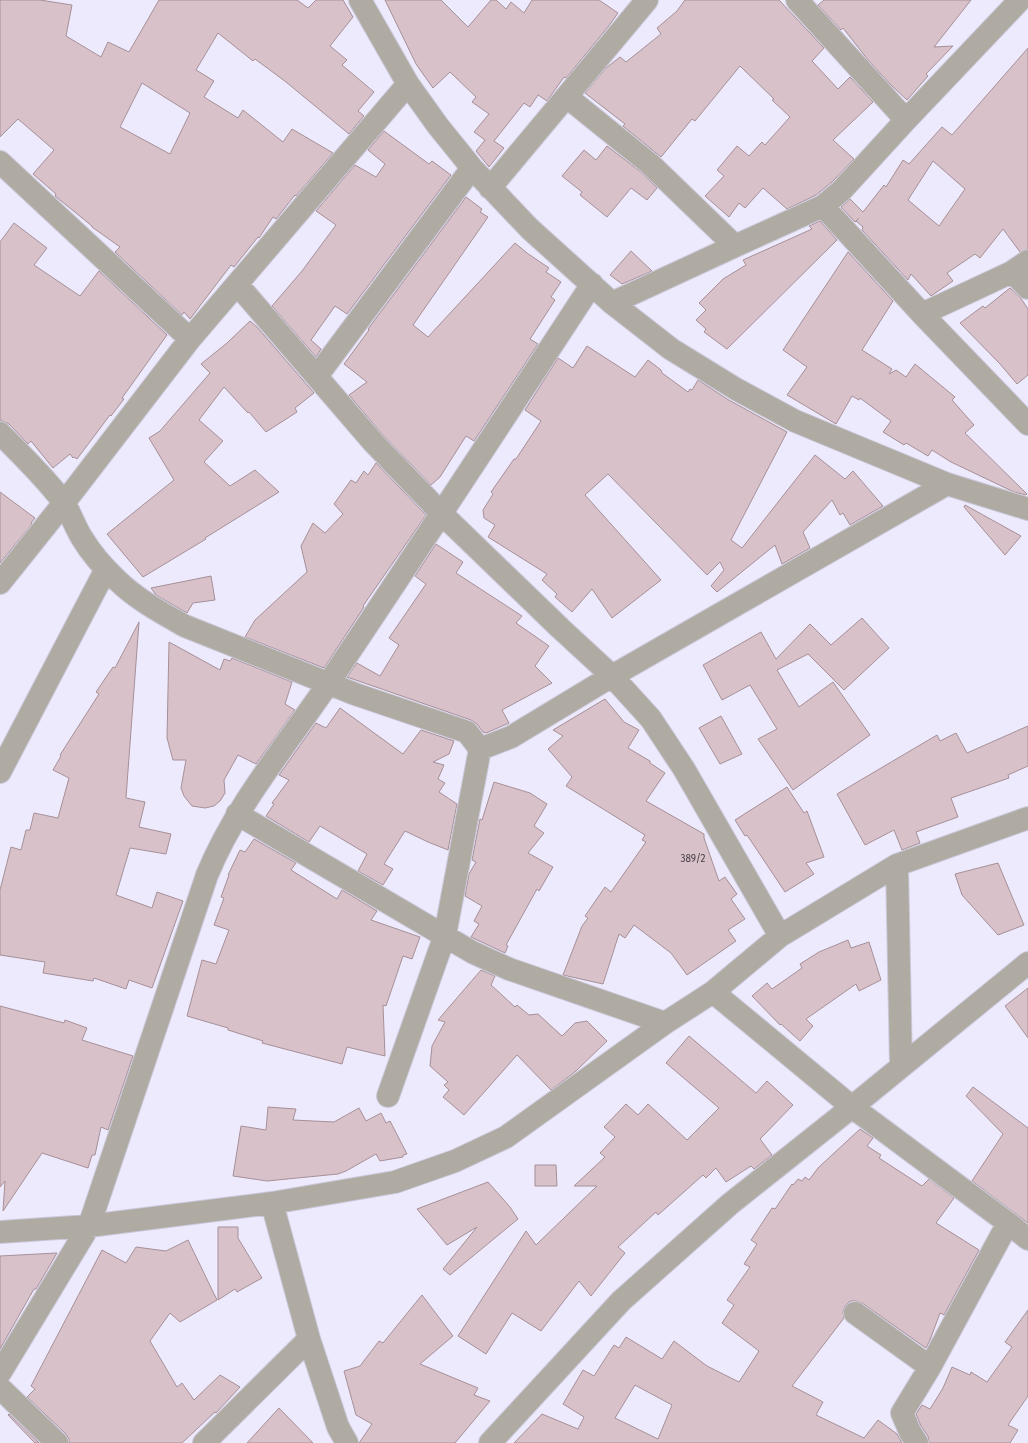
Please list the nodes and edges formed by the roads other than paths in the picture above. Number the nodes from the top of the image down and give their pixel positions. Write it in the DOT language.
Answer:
graph roads {
  1 [pos="360,0"];
  2 [pos="647,0"];
  3 [pos="797,0"];
  4 [pos="1020,0"];
  5 [pos="408,84"];
  6 [pos="567,97"];
  7 [pos="906,120"];
  8 [pos="0,162"];
  9 [pos="472,168"];
  10 [pos="490,188"];
  11 [pos="823,206"];
  12 [pos="735,246"];
  13 [pos="1020,266"];
  14 [pos="237,284"];
  15 [pos="592,284"];
  16 [pos="1028,288"];
  17 [pos="612,303"];
  18 [pos="922,314"];
  19 [pos="190,339"];
  20 [pos="317,376"];
  21 [pos="1028,424"];
  22 [pos="0,433"];
  23 [pos="947,484"];
  24 [pos="64,503"];
  25 [pos="1028,509"];
  26 [pos="442,514"];
  27 [pos="106,569"];
  28 [pos="0,583"];
  29 [pos="612,676"];
  30 [pos="329,683"];
  31 [pos="480,749"];
  32 [pos="0,772"];
  33 [pos="237,814"];
  34 [pos="1028,818"];
  35 [pos="897,865"];
  36 [pos="445,936"];
  37 [pos="780,936"];
  38 [pos="1028,963"];
  39 [pos="713,992"];
  40 [pos="665,1023"];
  41 [pos="901,1066"];
  42 [pos="388,1096"];
  43 [pos="852,1107"];
  44 [pos="272,1204"];
  45 [pos="1008,1223"];
  46 [pos="89,1226"];
  47 [pos="0,1232"];
  48 [pos="1028,1239"];
  49 [pos="855,1313"];
  50 [pos="309,1339"];
  51 [pos="930,1367"];
  52 [pos="0,1373"];
  53 [pos="0,1388"];
  54 [pos="57,1443"];
  55 [pos="204,1443"];
  56 [pos="347,1443"];
  57 [pos="490,1443"];
  58 [pos="917,1443"];
  1 -- 5 [label="street"];
  2 -- 6 [label="street"];
  3 -- 7 [label="street"];
  4 -- 7 [label="street"];
  5 -- 9 [label="street"];
  5 -- 14 [label="street"];
  6 -- 10 [label="street"];
  6 -- 12 [label="street"];
  7 -- 11 [label="street"];
  8 -- 19 [label="street"];
  9 -- 10 [label="street"];
  9 -- 20 [label="street"];
  10 -- 15 [label="street"];
  11 -- 12 [label="street"];
  11 -- 18 [label="street"];
  12 -- 17 [label="street"];
  13 -- 16 [label="street"];
  13 -- 18 [label="street"];
  14 -- 19 [label="street"];
  14 -- 20 [label="street"];
  15 -- 17 [label="street"];
  15 -- 26 [label="street"];
  17 -- 23 [label="street"];
  18 -- 21 [label="street"];
  19 -- 24 [label="street"];
  20 -- 26 [label="street"];
  22 -- 24 [label="street"];
  23 -- 25 [label="street"];
  23 -- 29 [label="street"];
  24 -- 27 [label="street"];
  24 -- 28 [label="street"];
  26 -- 29 [label="street"];
  26 -- 30 [label="street"];
  27 -- 30 [label="street"];
  27 -- 32 [label="street"];
  29 -- 31 [label="street"];
  29 -- 37 [label="street"];
  30 -- 31 [label="street"];
  30 -- 33 [label="street"];
  31 -- 36 [label="street"];
  33 -- 36 [label="street"];
  33 -- 46 [label="street"];
  34 -- 35 [label="street"];
  35 -- 37 [label="street"];
  35 -- 41 [label="street"];
  36 -- 40 [label="street"];
  36 -- 42 [label="street"];
  37 -- 39 [label="street"];
  38 -- 41 [label="street"];
  39 -- 40 [label="street"];
  39 -- 43 [label="street"];
  40 -- 44 [label="street"];
  41 -- 43 [label="street"];
  43 -- 45 [label="street"];
  43 -- 57 [label="street"];
  44 -- 46 [label="street"];
  44 -- 50 [label="street"];
  45 -- 48 [label="street"];
  45 -- 51 [label="street"];
  46 -- 47 [label="street"];
  46 -- 52 [label="street"];
  49 -- 51 [label="street"];
  50 -- 55 [label="street"];
  50 -- 56 [label="street"];
  51 -- 58 [label="street"];
  53 -- 54 [label="street"];
}
